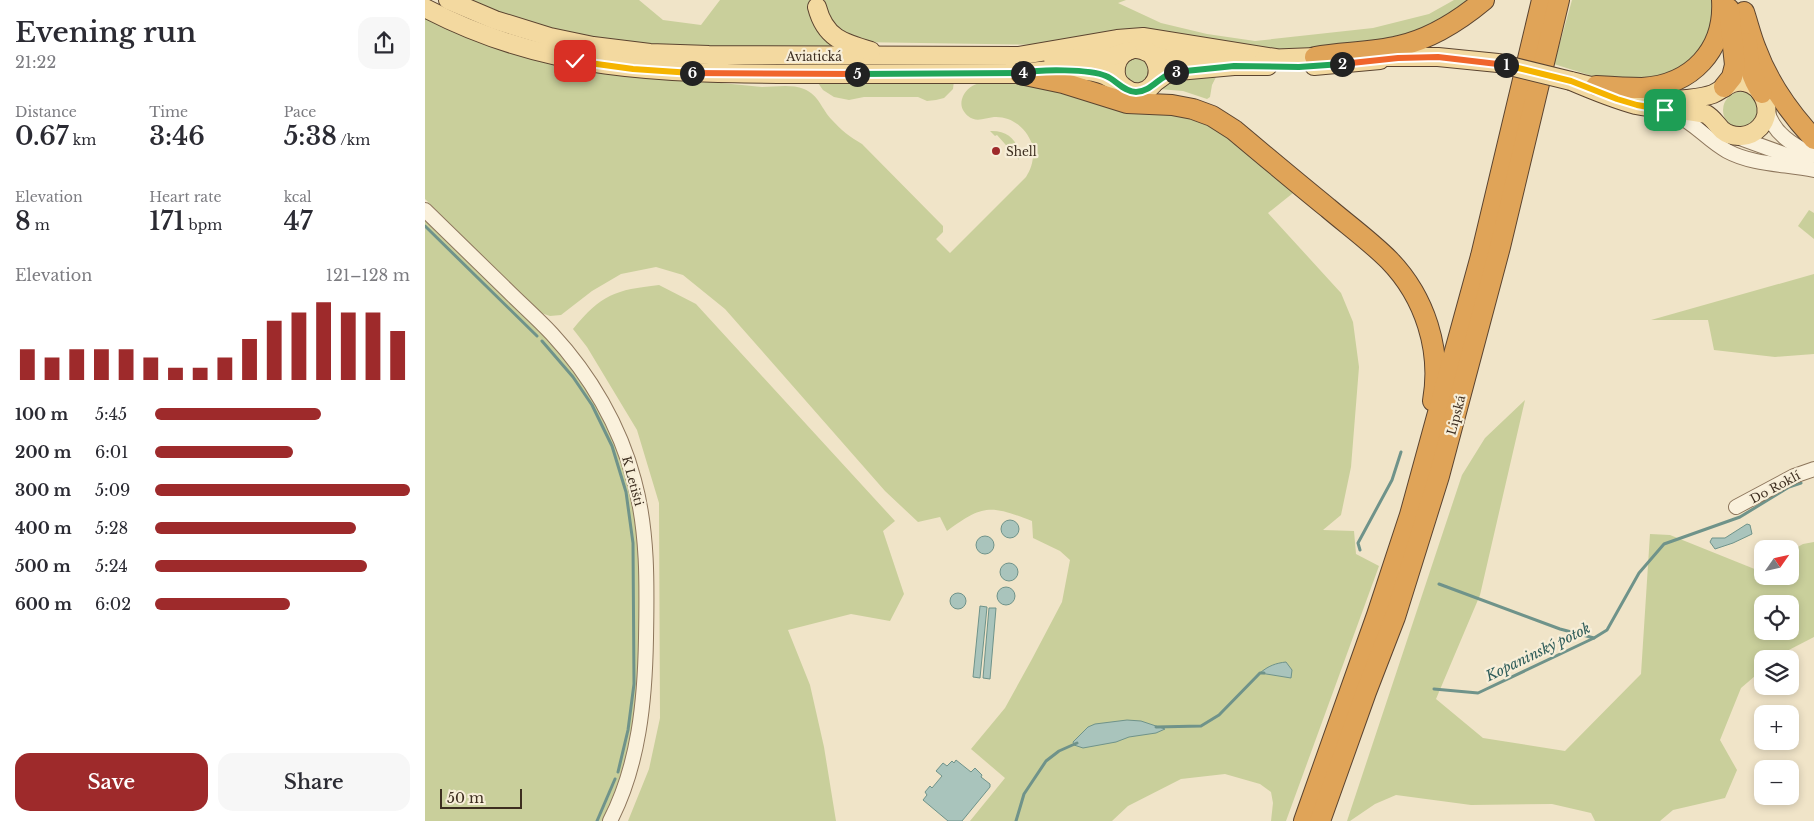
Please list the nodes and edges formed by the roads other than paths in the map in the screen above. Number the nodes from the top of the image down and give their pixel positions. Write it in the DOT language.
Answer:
graph roads {
  1 [pos="448,0"];
  2 [pos="1484,0"];
  3 [pos="1542,0"];
  4 [pos="1559,0"];
  5 [pos="1569,0"];
  6 [pos="1722,0"];
  7 [pos="1727,0"];
  8 [pos="1743,6"];
  9 [pos="425,8"];
  10 [pos="817,8"];
  11 [pos="1128,51"];
  12 [pos="1149,52"];
  13 [pos="890,56"];
  14 [pos="1315,57"];
  15 [pos="1275,58"];
  16 [pos="1398,58"];
  17 [pos="1546,58"];
  18 [pos="1019,65"];
  19 [pos="1571,81"];
  20 [pos="1154,83"];
  21 [pos="1595,86"];
  22 [pos="1722,88"];
  23 [pos="1130,90"];
  24 [pos="1764,101"];
  25 [pos="1665,110"];
  26 [pos="1716,122"];
  27 [pos="1729,134"];
  28 [pos="1814,139"];
  29 [pos="1814,156"];
  30 [pos="1814,165"];
  31 [pos="1282,170"];
  32 [pos="1814,170"];
  33 [pos="425,210"];
  34 [pos="1814,469"];
  35 [pos="1736,507"];
  36 [pos="1410,515"];
  37 [pos="610,821"];
  38 [pos="1304,821"];
  39 [pos="1320,821"];
  1 -- 13 [label="main road, Aviatická"];
  2 -- 14 [label="highway"];
  3 -- 36 [label="highway, Lipská"];
  4 -- 17 [label="highway, Lipská"];
  5 -- 17 [label="highway"];
  6 -- 21 [label="highway"];
  7 -- 22 [label="highway"];
  8 -- 24 [label="highway"];
  8 -- 28 [label="highway"];
  9 -- 18 [label="main road, Aviatická"];
  10 -- 13 [label="main road"];
  11 -- 12 [label="main road"];
  11 -- 18 [label="main road"];
  11 -- 23 [label="main road"];
  12 -- 15 [label="main road"];
  12 -- 20 [label="main road"];
  13 -- 18 [label="main road, Aviatická"];
  14 -- 15 [label="main road"];
  14 -- 16 [label="main road"];
  15 -- 18 [label="main road, Aviatická"];
  16 -- 19 [label="main road, bridge"];
  16 -- 20 [label="main road"];
  17 -- 39 [label="highway, Lipská"];
  18 -- 23 [label="main road, Aviatická"];
  18 -- 31 [label="highway"];
  19 -- 21 [label="main road"];
  19 -- 25 [label="main road"];
  20 -- 23 [label="main road"];
  21 -- 22 [label="main road"];
  22 -- 24 [label="main road"];
  22 -- 26 [label="main road"];
  23 -- 31 [label="highway"];
  24 -- 27 [label="main road"];
  24 -- 29 [label="street"];
  25 -- 26 [label="main road"];
  25 -- 32 [label="street"];
  26 -- 27 [label="main road"];
  27 -- 30 [label="street"];
  31 -- 36 [label="highway"];
  33 -- 37 [label="street, K Letišti"];
  34 -- 35 [label="street, Do Roklí"];
  36 -- 38 [label="highway, Lipská"];
}
